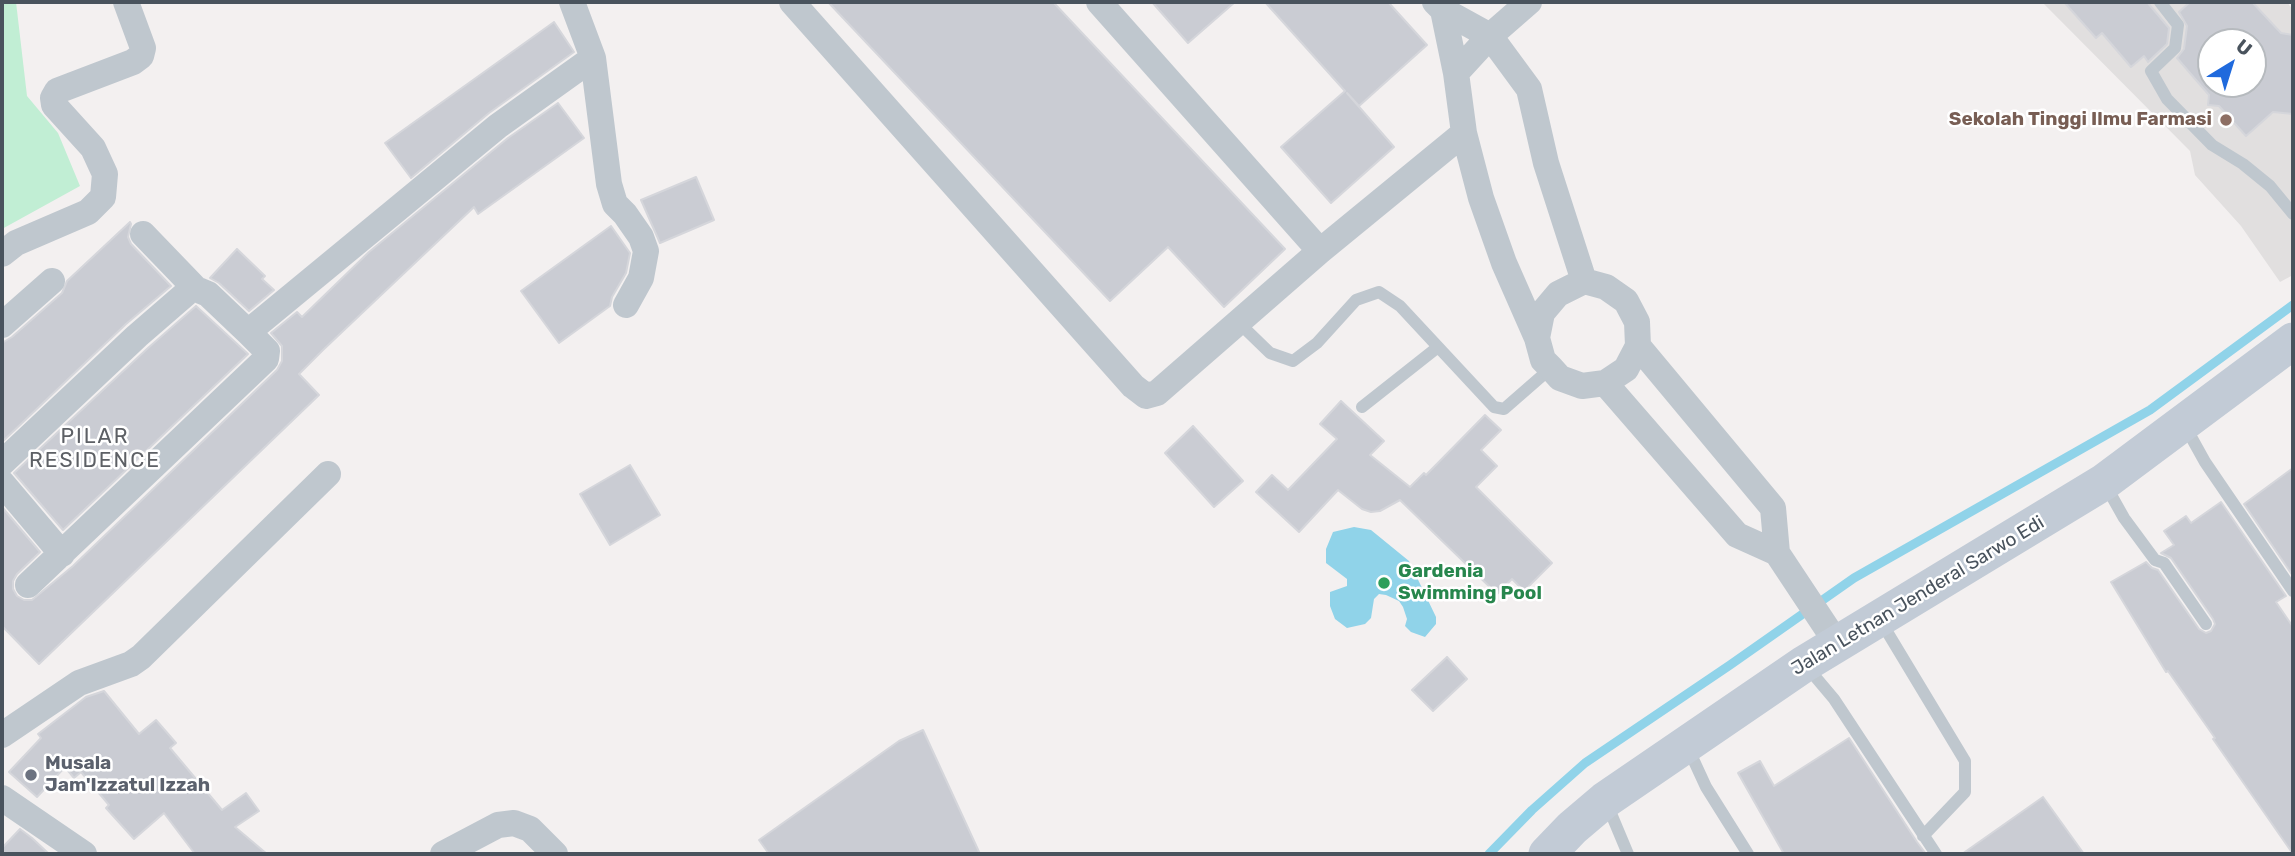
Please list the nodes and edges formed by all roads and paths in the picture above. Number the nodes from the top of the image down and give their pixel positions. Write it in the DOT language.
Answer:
graph roads {
  1 [pos="126,2"];
  2 [pos="572,2"];
  3 [pos="792,2"];
  4 [pos="1098,2"];
  5 [pos="1529,2"];
  6 [pos="2160,2"];
  7 [pos="1439,6"];
  8 [pos="1490,36"];
  9 [pos="593,58"];
  10 [pos="1455,73"];
  11 [pos="1464,134"];
  12 [pos="2293,214"];
  13 [pos="143,234"];
  14 [pos="1320,251"];
  15 [pos="2,254"];
  16 [pos="52,281"];
  17 [pos="1584,281"];
  18 [pos="196,289"];
  19 [pos="626,305"];
  20 [pos="1238,322"];
  21 [pos="2,324"];
  22 [pos="248,332"];
  23 [pos="1537,338"];
  24 [pos="2293,341"];
  25 [pos="1638,346"];
  26 [pos="1438,347"];
  27 [pos="1550,368"];
  28 [pos="1605,383"];
  29 [pos="1362,407"];
  30 [pos="2183,422"];
  31 [pos="2,463"];
  32 [pos="328,474"];
  33 [pos="2104,482"];
  34 [pos="2,483"];
  35 [pos="1777,553"];
  36 [pos="62,554"];
  37 [pos="28,585"];
  38 [pos="2293,591"];
  39 [pos="1880,619"];
  40 [pos="2206,624"];
  41 [pos="1832,636"];
  42 [pos="1804,664"];
  43 [pos="2,735"];
  44 [pos="1686,744"];
  45 [pos="2,798"];
  46 [pos="1605,800"];
  47 [pos="1923,836"];
  48 [pos="84,854"];
  49 [pos="443,854"];
  50 [pos="555,854"];
  51 [pos="1547,854"];
  52 [pos="1628,854"];
  53 [pos="1748,854"];
  54 [pos="1936,854"];
  1 -- 15 [label="street"];
  2 -- 9 [label="street"];
  3 -- 20 [label="street"];
  4 -- 14 [label="street"];
  5 -- 8 [label="street"];
  6 -- 12 [label="lane"];
  7 -- 8 [label="street"];
  7 -- 10 [label="street"];
  8 -- 10 [label="street"];
  8 -- 17 [label="street"];
  9 -- 19 [label="street"];
  9 -- 22 [label="street"];
  10 -- 11 [label="street"];
  11 -- 14 [label="street"];
  11 -- 23 [label="street"];
  13 -- 18 [label="street"];
  14 -- 20 [label="street"];
  16 -- 21 [label="street"];
  17 -- 23 [label="street"];
  17 -- 25 [label="street"];
  18 -- 22 [label="street"];
  18 -- 31 [label="street"];
  20 -- 26 [label="lane"];
  22 -- 36 [label="street"];
  23 -- 27 [label="street"];
  24 -- 30 [label="main road, Jalan Letnan Jenderal Sarwo Edi"];
  25 -- 28 [label="street"];
  25 -- 35 [label="street"];
  26 -- 27 [label="lane"];
  26 -- 29 [label="lane"];
  27 -- 28 [label="street"];
  28 -- 35 [label="street"];
  30 -- 33 [label="main road, Jalan Letnan Jenderal Sarwo Edi"];
  30 -- 38 [label="lane"];
  32 -- 43 [label="street"];
  33 -- 39 [label="main road, Jalan Letnan Jenderal Sarwo Edi"];
  33 -- 40 [label="lane"];
  34 -- 36 [label="street"];
  35 -- 41 [label="street"];
  36 -- 37 [label="street"];
  39 -- 41 [label="main road, Jalan Letnan Jenderal Sarwo Edi"];
  39 -- 47 [label="lane"];
  41 -- 42 [label="main road, Jalan Letnan Jenderal Sarwo Edi"];
  42 -- 44 [label="main road, Jalan Letnan Jenderal Sarwo Edi"];
  42 -- 47 [label="lane"];
  44 -- 46 [label="main road, Jalan Letnan Jenderal Sarwo Edi"];
  44 -- 53 [label="lane"];
  45 -- 48 [label="street"];
  46 -- 51 [label="main road, Jalan Letnan Jenderal Sarwo Edi"];
  46 -- 52 [label="lane"];
  47 -- 54 [label="lane"];
  49 -- 50 [label="street"];
}
